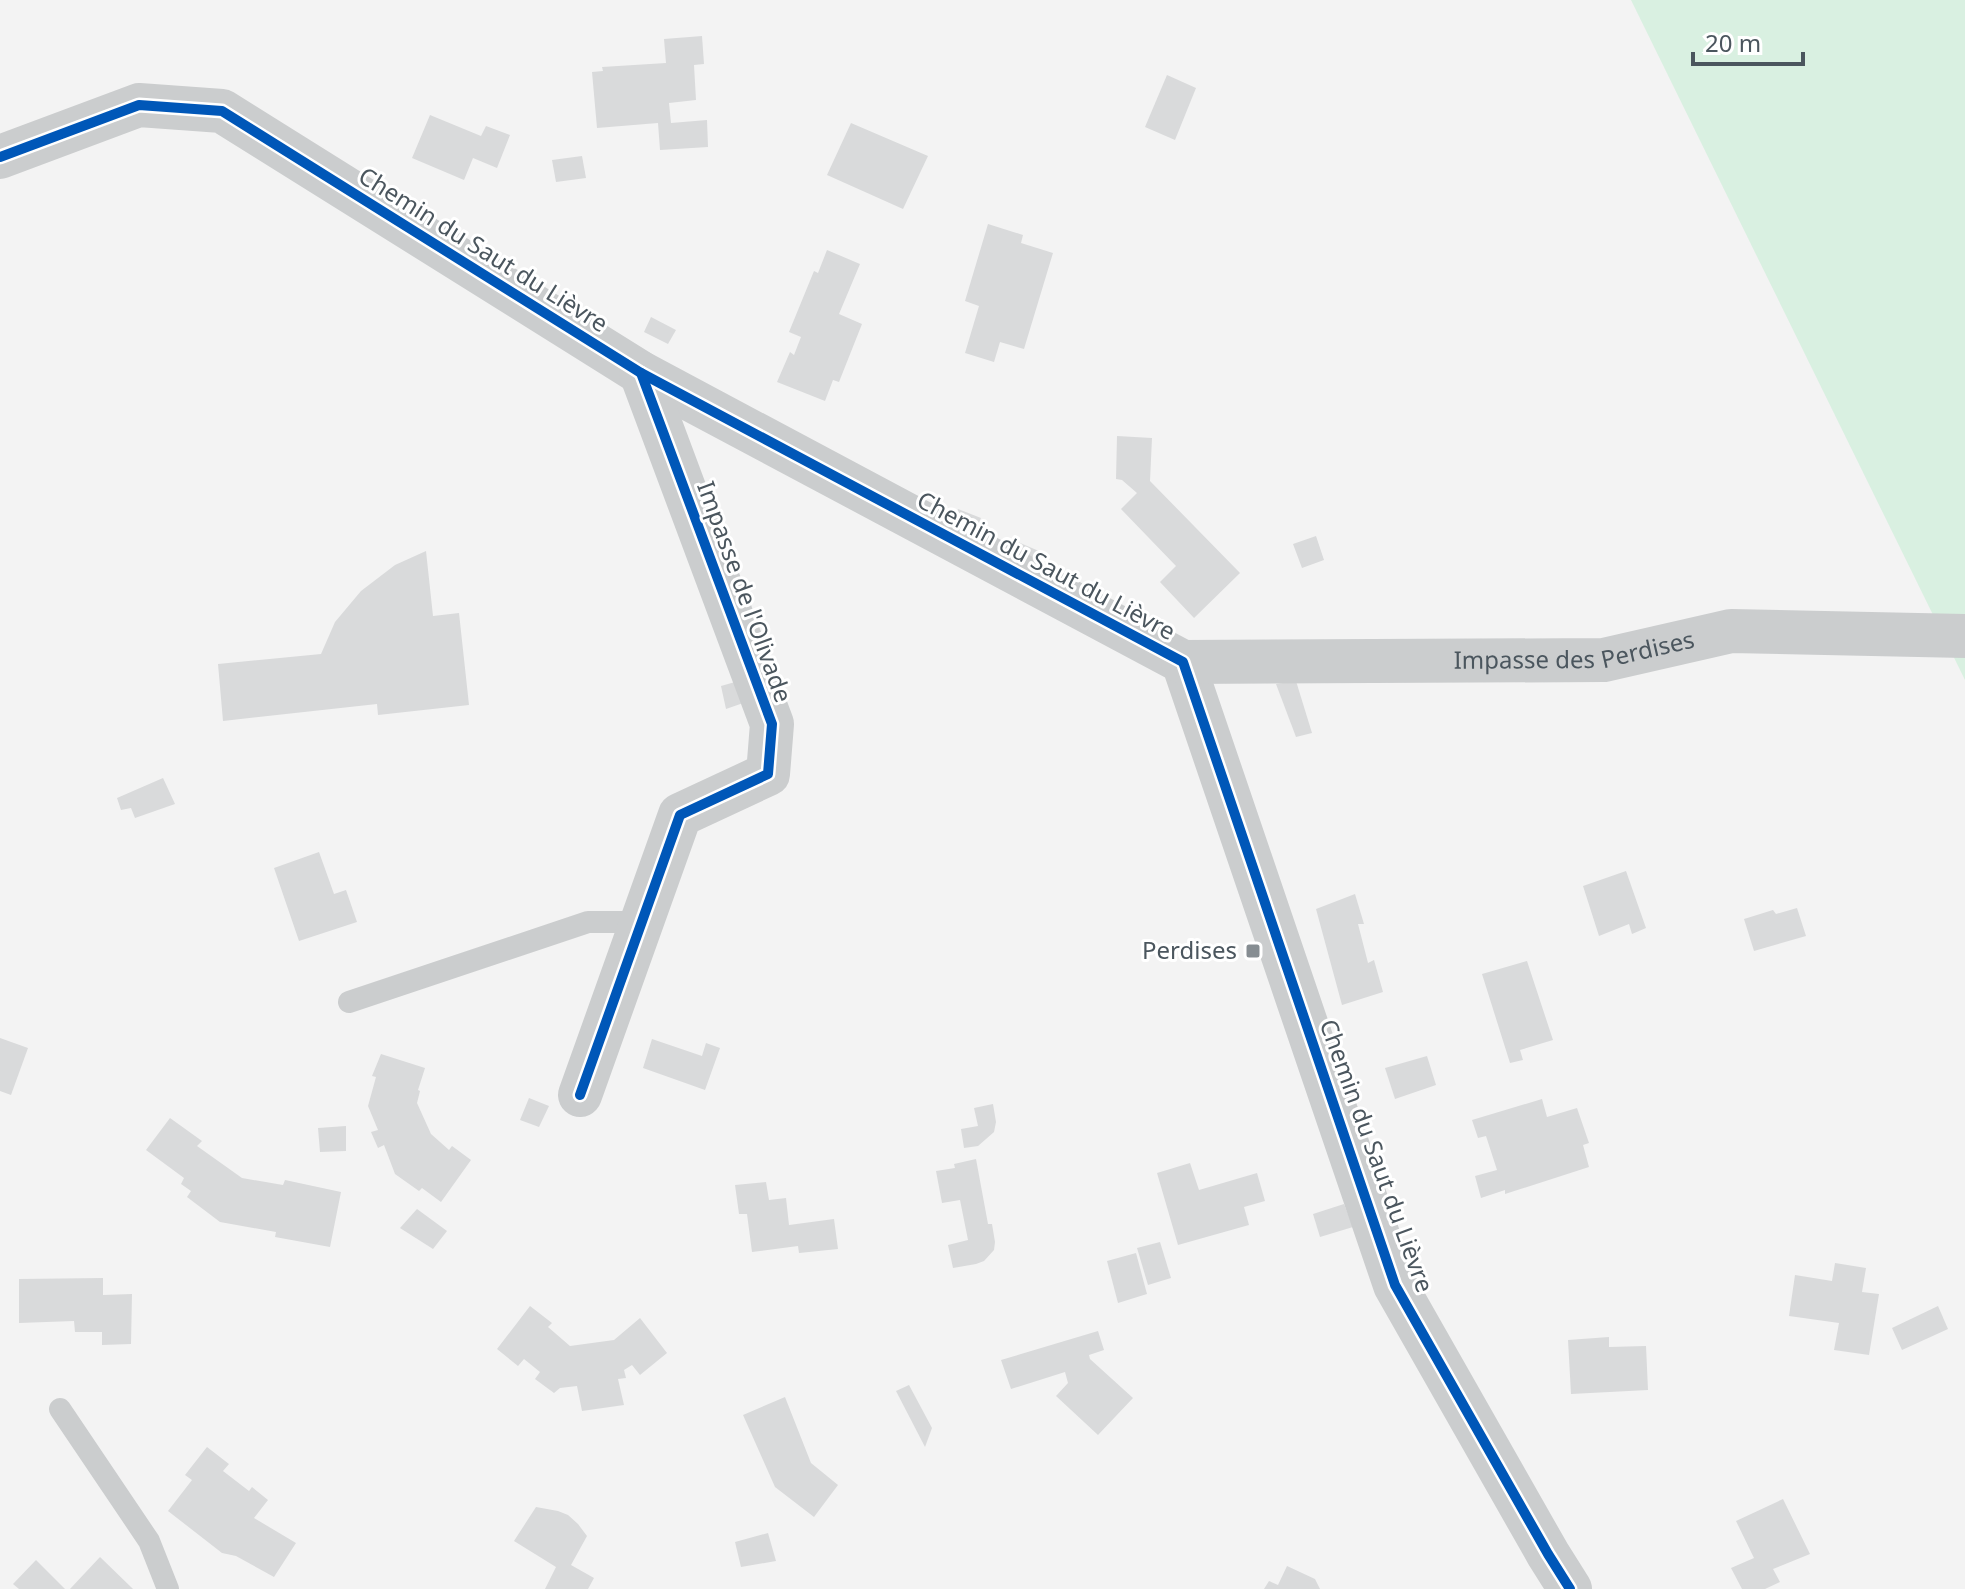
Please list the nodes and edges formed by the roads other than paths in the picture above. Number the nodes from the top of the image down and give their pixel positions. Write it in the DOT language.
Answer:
graph roads {
  1 [pos="0,157"];
  2 [pos="641,373"];
  3 [pos="1965,636"];
  4 [pos="1183,662"];
  5 [pos="642,922"];
  6 [pos="349,1002"];
  7 [pos="580,1095"];
  8 [pos="60,1409"];
  9 [pos="168,1589"];
  10 [pos="1570,1589"];
  1 -- 2 [label="street, Chemin du Saut du Lièvre"];
  2 -- 4 [label="street, Chemin du Saut du Lièvre"];
  2 -- 5 [label="street, Impasse de l'Olivade"];
  3 -- 4 [label="street, Impasse des Perdises"];
  4 -- 10 [label="street, Chemin du Saut du Lièvre"];
  5 -- 6 [label="lane"];
  5 -- 7 [label="street, Impasse de l'Olivade"];
  8 -- 9 [label="lane"];
}
